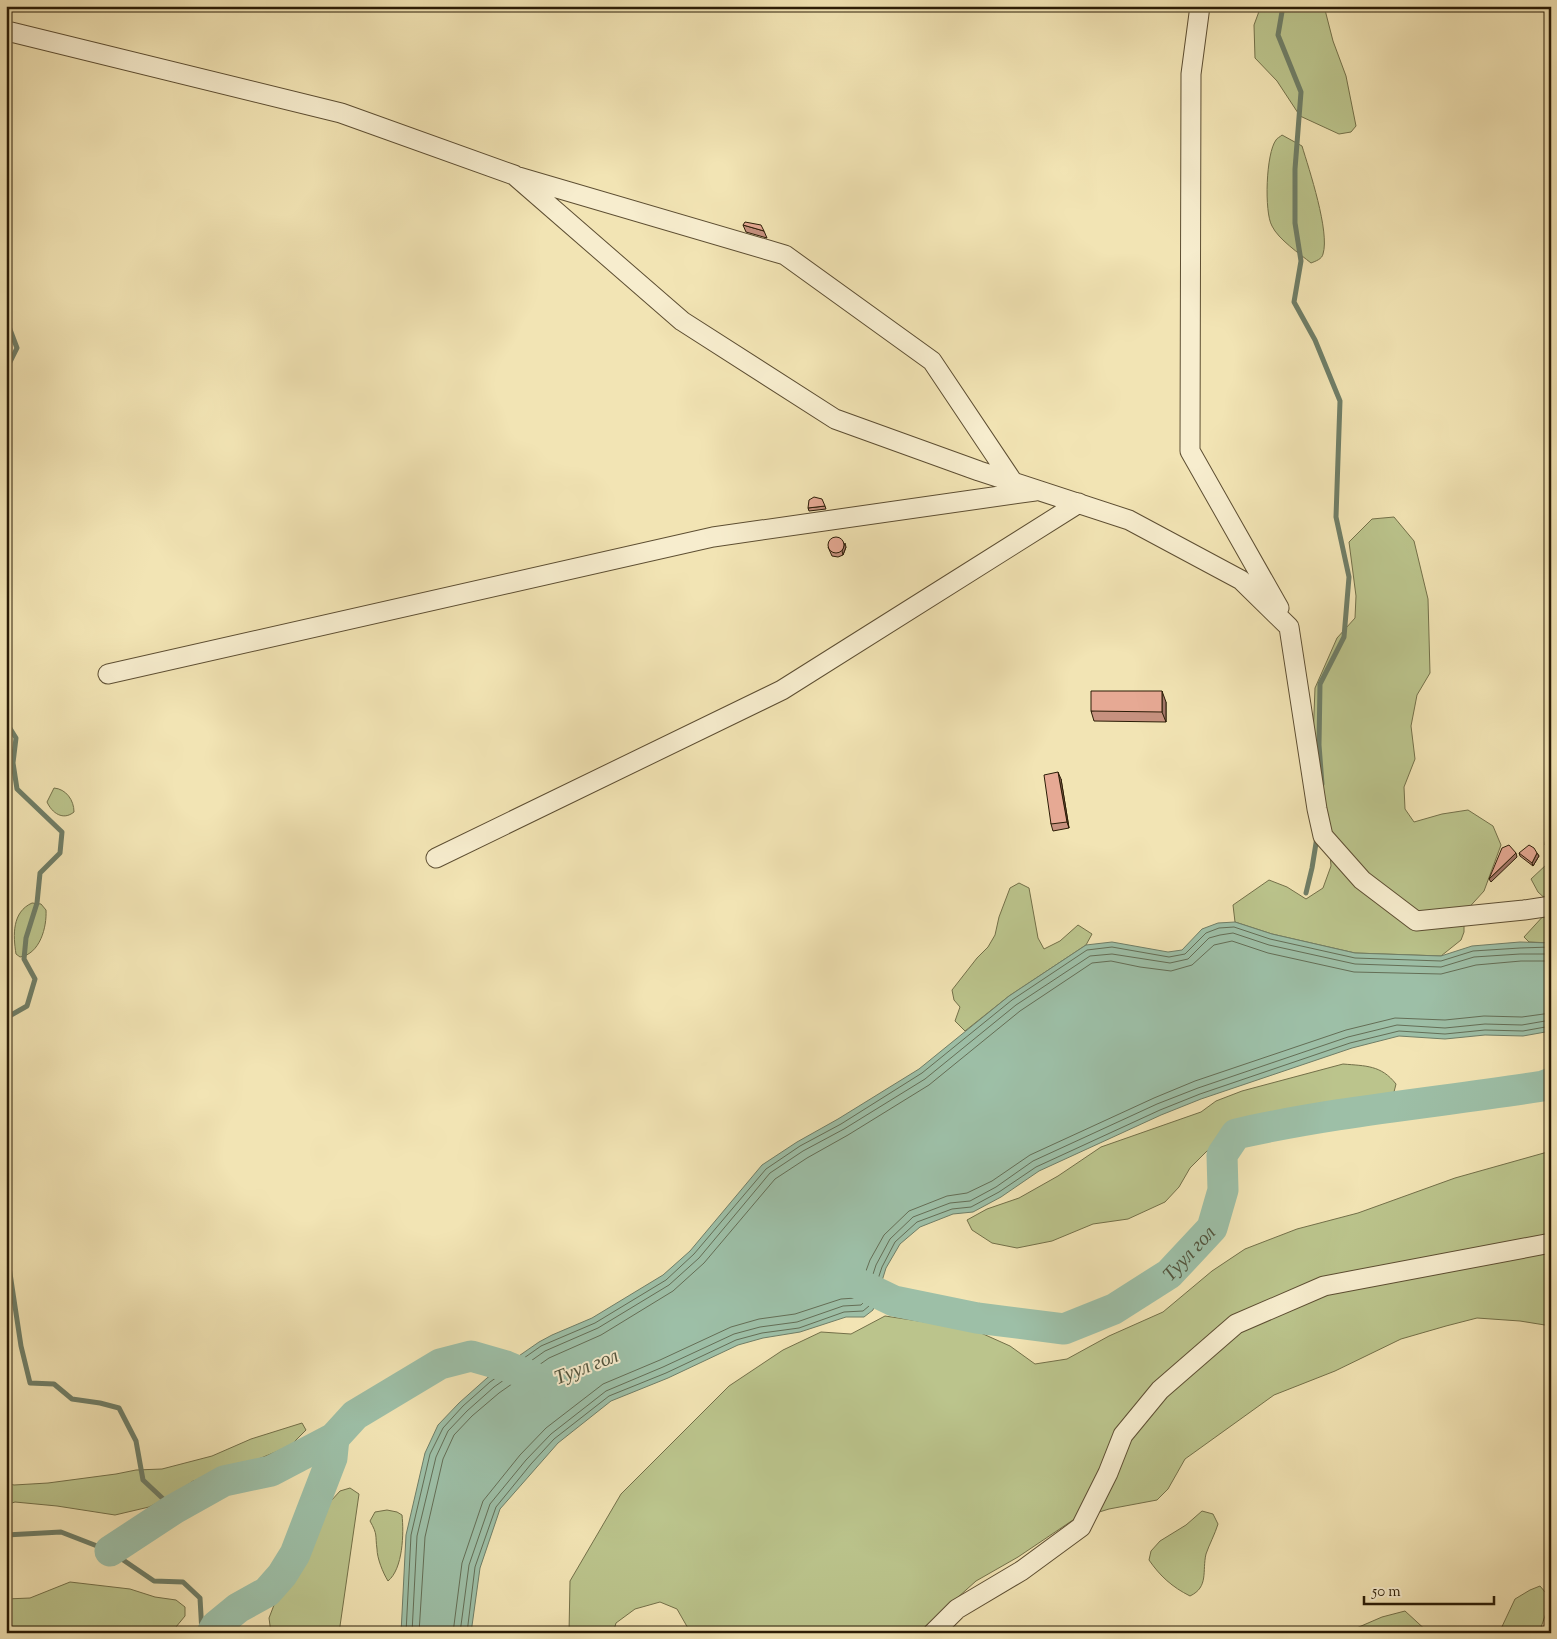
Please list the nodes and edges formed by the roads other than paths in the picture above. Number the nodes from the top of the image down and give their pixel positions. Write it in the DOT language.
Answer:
graph roads {
  1 [pos="1200,6"];
  2 [pos="6,34"];
  3 [pos="514,175"];
  4 [pos="1013,482"];
  5 [pos="1038,490"];
  6 [pos="1079,503"];
  7 [pos="1289,627"];
  8 [pos="108,674"];
  9 [pos="436,858"];
  10 [pos="1551,906"];
  11 [pos="1551,1243"];
  12 [pos="934,1633"];
  1 -- 7 [label="street"];
  2 -- 3 [label="street"];
  3 -- 4 [label="street"];
  3 -- 4 [label="street"];
  4 -- 5 [label="street"];
  5 -- 6 [label="street"];
  5 -- 8 [label="street"];
  6 -- 7 [label="street"];
  6 -- 9 [label="street"];
  7 -- 10 [label="street"];
  11 -- 12 [label="street"];
}
